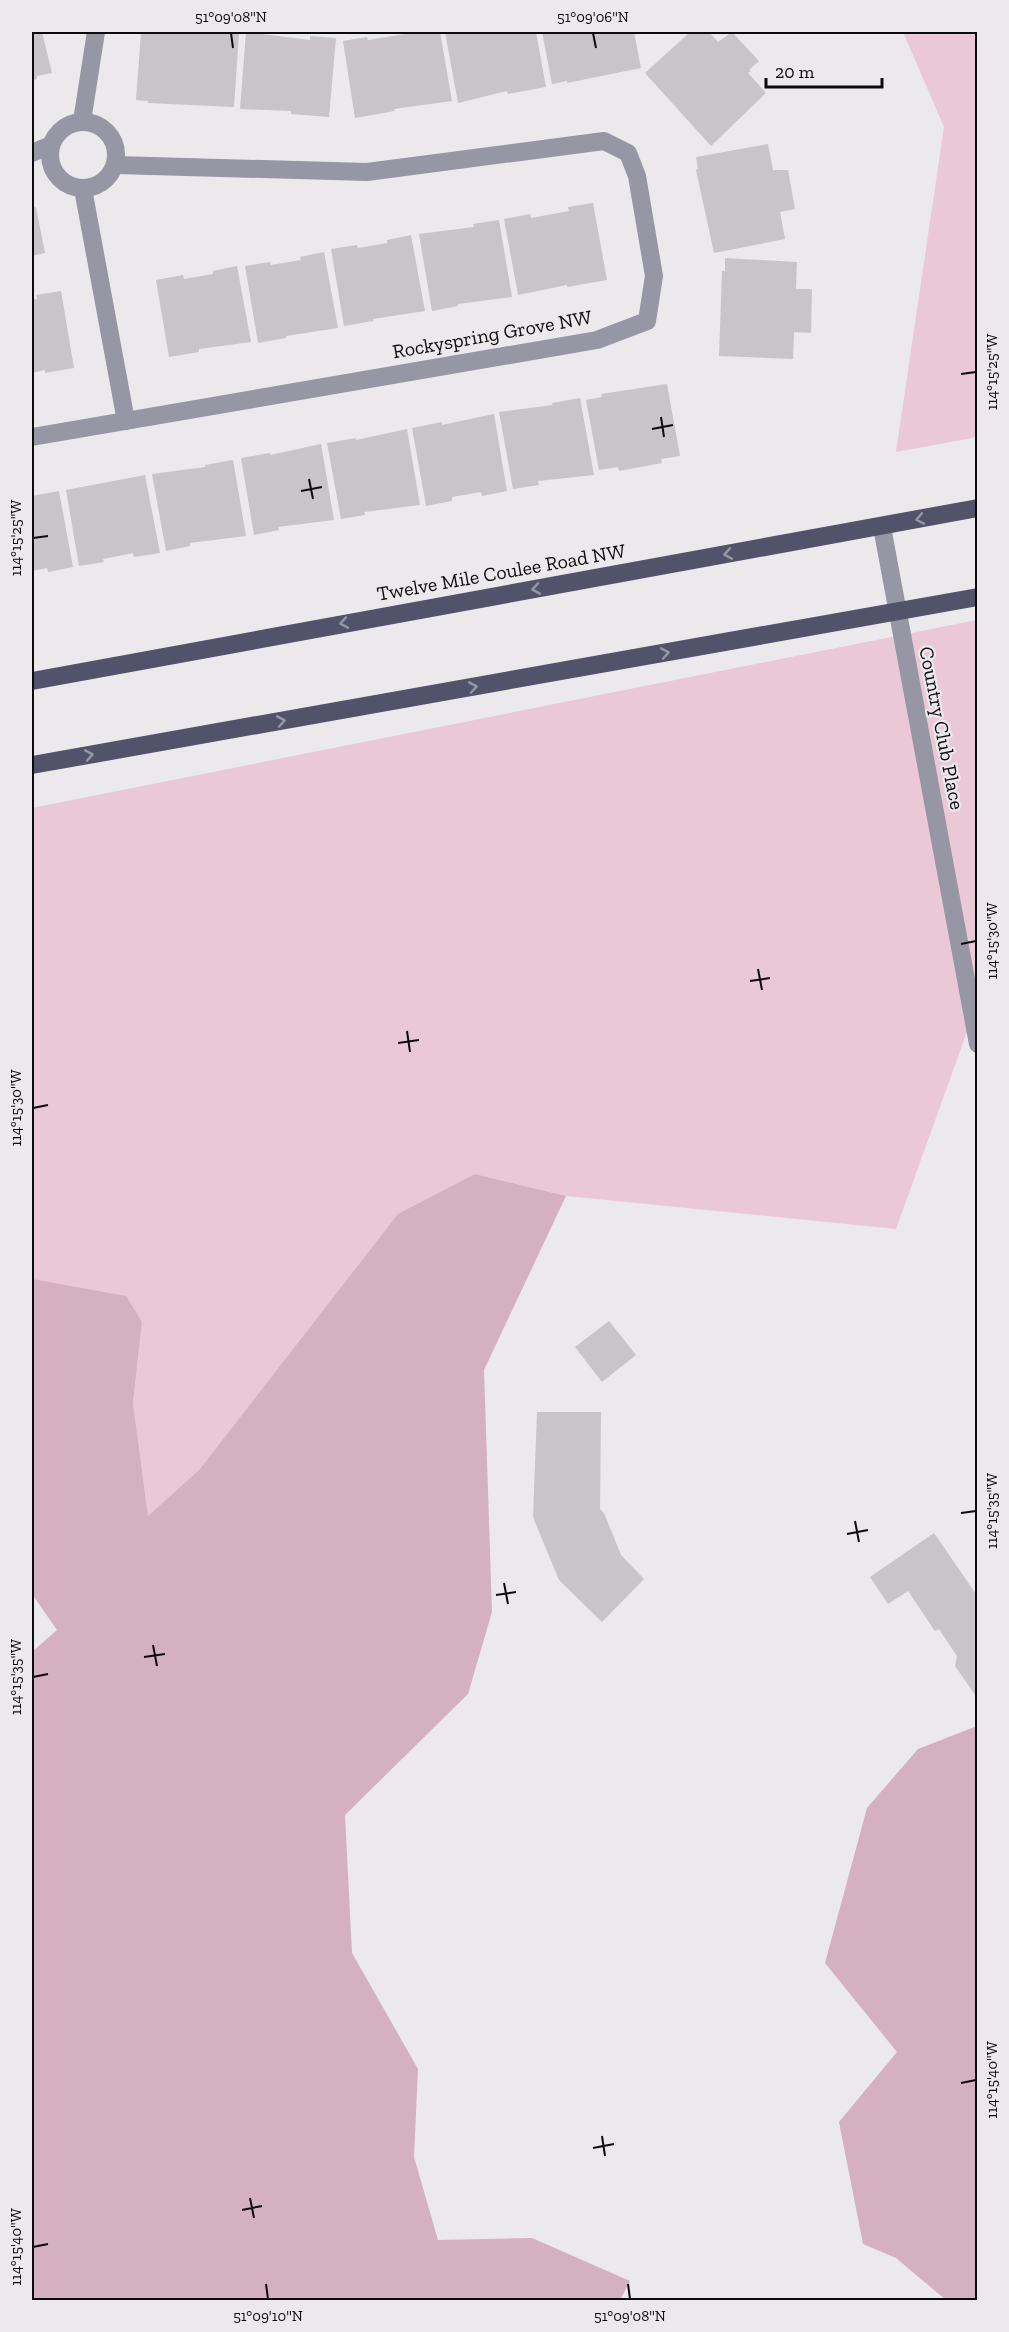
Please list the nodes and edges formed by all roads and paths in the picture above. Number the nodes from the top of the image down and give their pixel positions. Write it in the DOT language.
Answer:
graph roads {
  1 [pos="96,32"];
  2 [pos="81,121"];
  3 [pos="51,145"];
  4 [pos="32,153"];
  5 [pos="116,165"];
  6 [pos="83,189"];
  7 [pos="126,421"];
  8 [pos="32,437"];
  9 [pos="978,508"];
  10 [pos="882,527"];
  11 [pos="978,597"];
  12 [pos="897,612"];
  13 [pos="32,681"];
  14 [pos="32,765"];
  15 [pos="978,1044"];
  1 -- 2 [label="street"];
  2 -- 3 [label="street"];
  2 -- 5 [label="street"];
  3 -- 4 [label="street"];
  3 -- 6 [label="street"];
  5 -- 6 [label="street"];
  5 -- 7 [label="street, Rockyspring Grove NW"];
  6 -- 7 [label="street"];
  7 -- 8 [label="street, Rockyspring Grove NW"];
  9 -- 10 [label="main road, Twelve Mile Coulee Road NW, one-way"];
  10 -- 12 [label="street, Country Club Place"];
  10 -- 13 [label="main road, Twelve Mile Coulee Road NW, one-way"];
  11 -- 12 [label="main road"];
  14 -- 12 [label="main road, one-way"];
  12 -- 15 [label="street, Country Club Place"];
}
